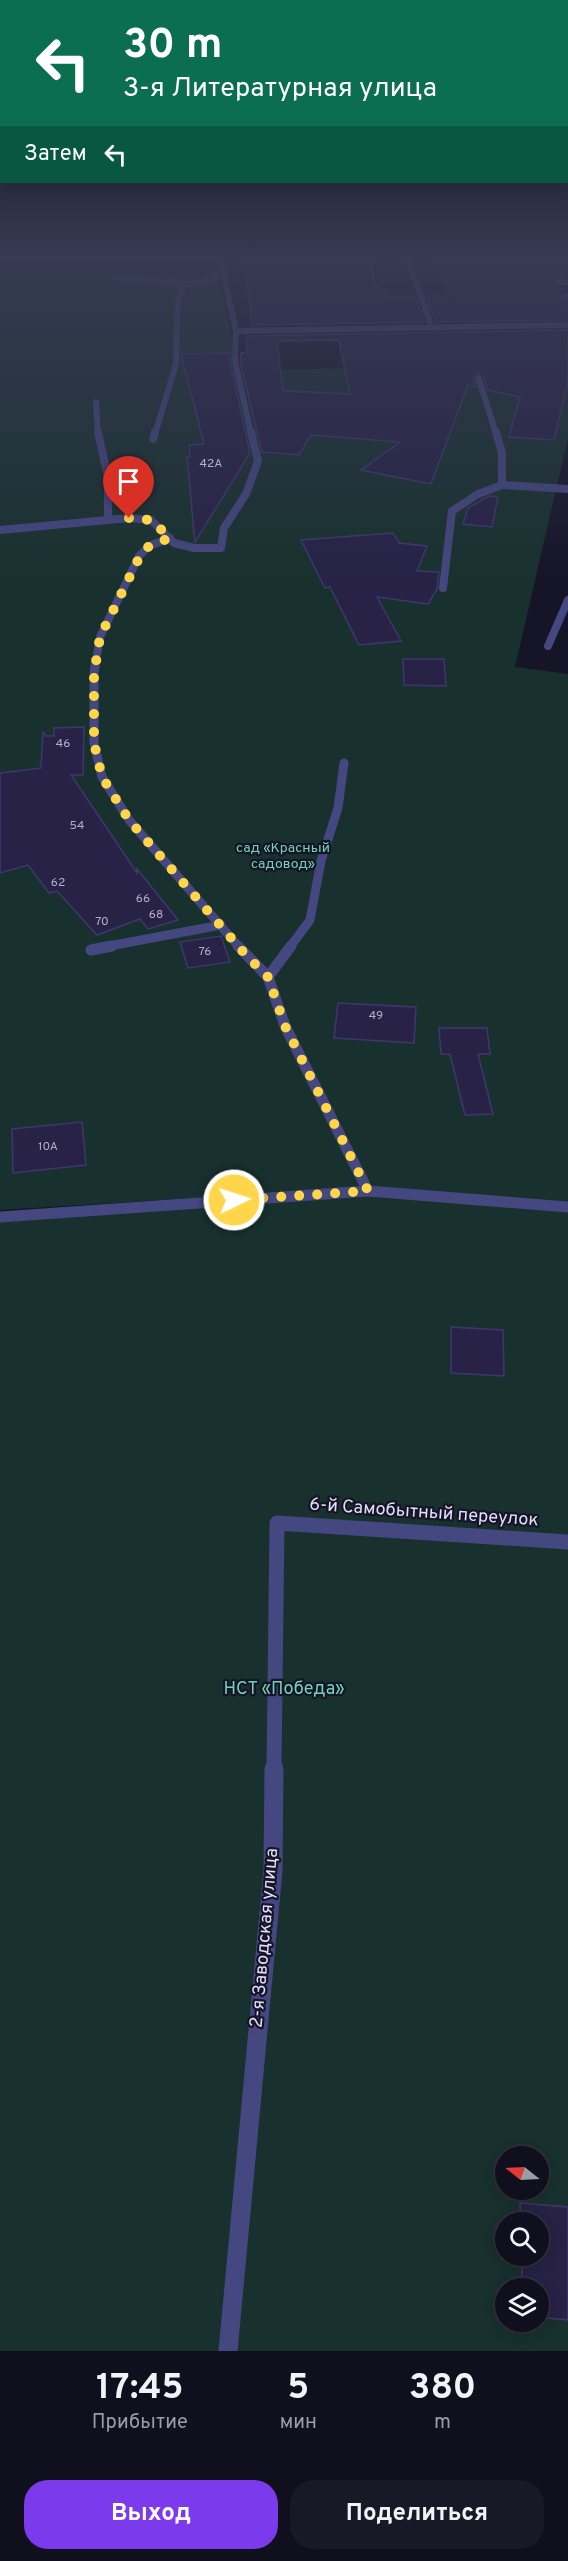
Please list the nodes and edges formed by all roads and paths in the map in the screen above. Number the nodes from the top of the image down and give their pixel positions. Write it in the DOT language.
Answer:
graph roads {
  1 [pos="176,364"];
  2 [pos="235,364"];
  3 [pos="479,379"];
  4 [pos="96,402"];
  5 [pos="153,439"];
  6 [pos="502,485"];
  7 [pos="568,489"];
  8 [pos="108,520"];
  9 [pos="0,531"];
  10 [pos="170,538"];
  11 [pos="442,588"];
  12 [pos="568,600"];
  13 [pos="548,646"];
  14 [pos="344,763"];
  15 [pos="221,925"];
  16 [pos="91,950"];
  17 [pos="268,977"];
  18 [pos="368,1191"];
  19 [pos="568,1207"];
  20 [pos="0,1217"];
  21 [pos="277,1523"];
  22 [pos="568,1542"];
  23 [pos="228,2351"];
  1 -- 5 [label="street"];
  2 -- 10 [label="street"];
  3 -- 6 [label="street"];
  4 -- 8 [label="street"];
  6 -- 7 [label="street"];
  6 -- 11 [label="street"];
  8 -- 9 [label="street"];
  8 -- 10 [label="street"];
  10 -- 15 [label="street"];
  12 -- 13 [label="street"];
  14 -- 17 [label="street"];
  15 -- 16 [label="street"];
  15 -- 17 [label="street"];
  17 -- 18 [label="street"];
  18 -- 19 [label="street"];
  18 -- 20 [label="street"];
  21 -- 22 [label="street, 6-й Самобытный переулок"];
  21 -- 23 [label="street, 2-я Заводская улица"];
}
